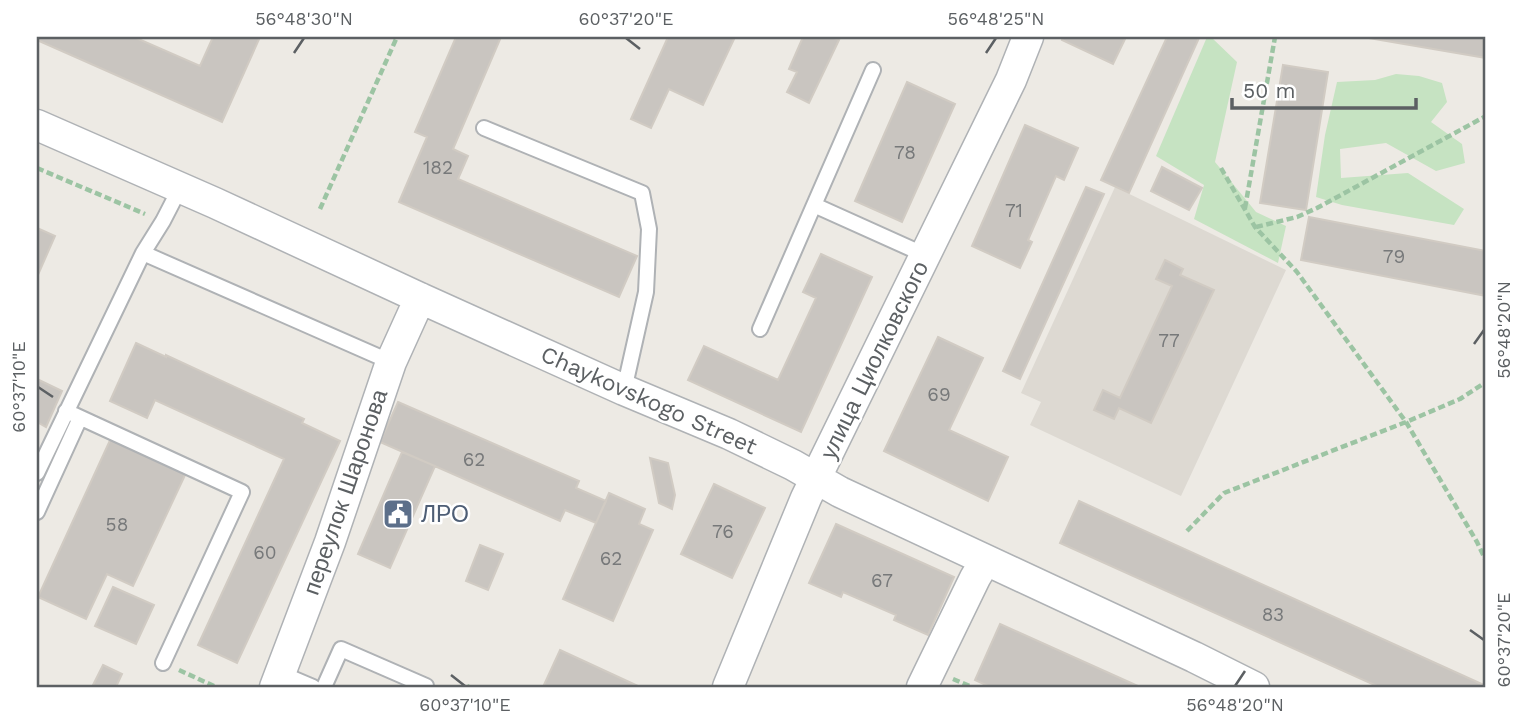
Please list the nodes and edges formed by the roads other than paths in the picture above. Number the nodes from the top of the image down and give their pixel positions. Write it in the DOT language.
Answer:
graph roads {
  1 [pos="1028,37"];
  2 [pos="873,70"];
  3 [pos="37,125"];
  4 [pos="484,128"];
  5 [pos="180,188"];
  6 [pos="814,205"];
  7 [pos="143,253"];
  8 [pos="925,255"];
  9 [pos="420,298"];
  10 [pos="760,329"];
  11 [pos="391,362"];
  12 [pos="624,390"];
  13 [pos="66,411"];
  14 [pos="80,418"];
  15 [pos="37,473"];
  16 [pos="817,478"];
  17 [pos="37,512"];
  18 [pos="985,561"];
  19 [pos="163,663"];
  20 [pos="277,680"];
  21 [pos="313,687"];
  22 [pos="324,687"];
  23 [pos="426,687"];
  24 [pos="727,687"];
  25 [pos="922,687"];
  26 [pos="1254,687"];
  1 -- 8 [label="street, улица Циолковского"];
  2 -- 6 [label="lane"];
  3 -- 5 [label="street, Chaykovskogo Street"];
  4 -- 12 [label="lane"];
  5 -- 7 [label="lane"];
  5 -- 9 [label="street, Chaykovskogo Street"];
  6 -- 8 [label="lane"];
  6 -- 10 [label="lane"];
  7 -- 11 [label="lane"];
  7 -- 13 [label="lane"];
  8 -- 16 [label="street, улица Циолковского"];
  9 -- 11 [label="street, переулок Шаронова"];
  9 -- 12 [label="street, Chaykovskogo Street"];
  11 -- 20 [label="street, переулок Шаронова"];
  12 -- 16 [label="street, Chaykovskogo Street"];
  13 -- 14 [label="lane"];
  13 -- 15 [label="lane"];
  14 -- 17 [label="lane"];
  14 -- 19 [label="lane"];
  16 -- 18 [label="street, Chaykovskogo Street"];
  16 -- 24 [label="street, улица Циолковского"];
  18 -- 25 [label="street"];
  18 -- 26 [label="street, Chaykovskogo Street"];
  20 -- 21 [label="lane"];
  22 -- 23 [label="lane"];
}
